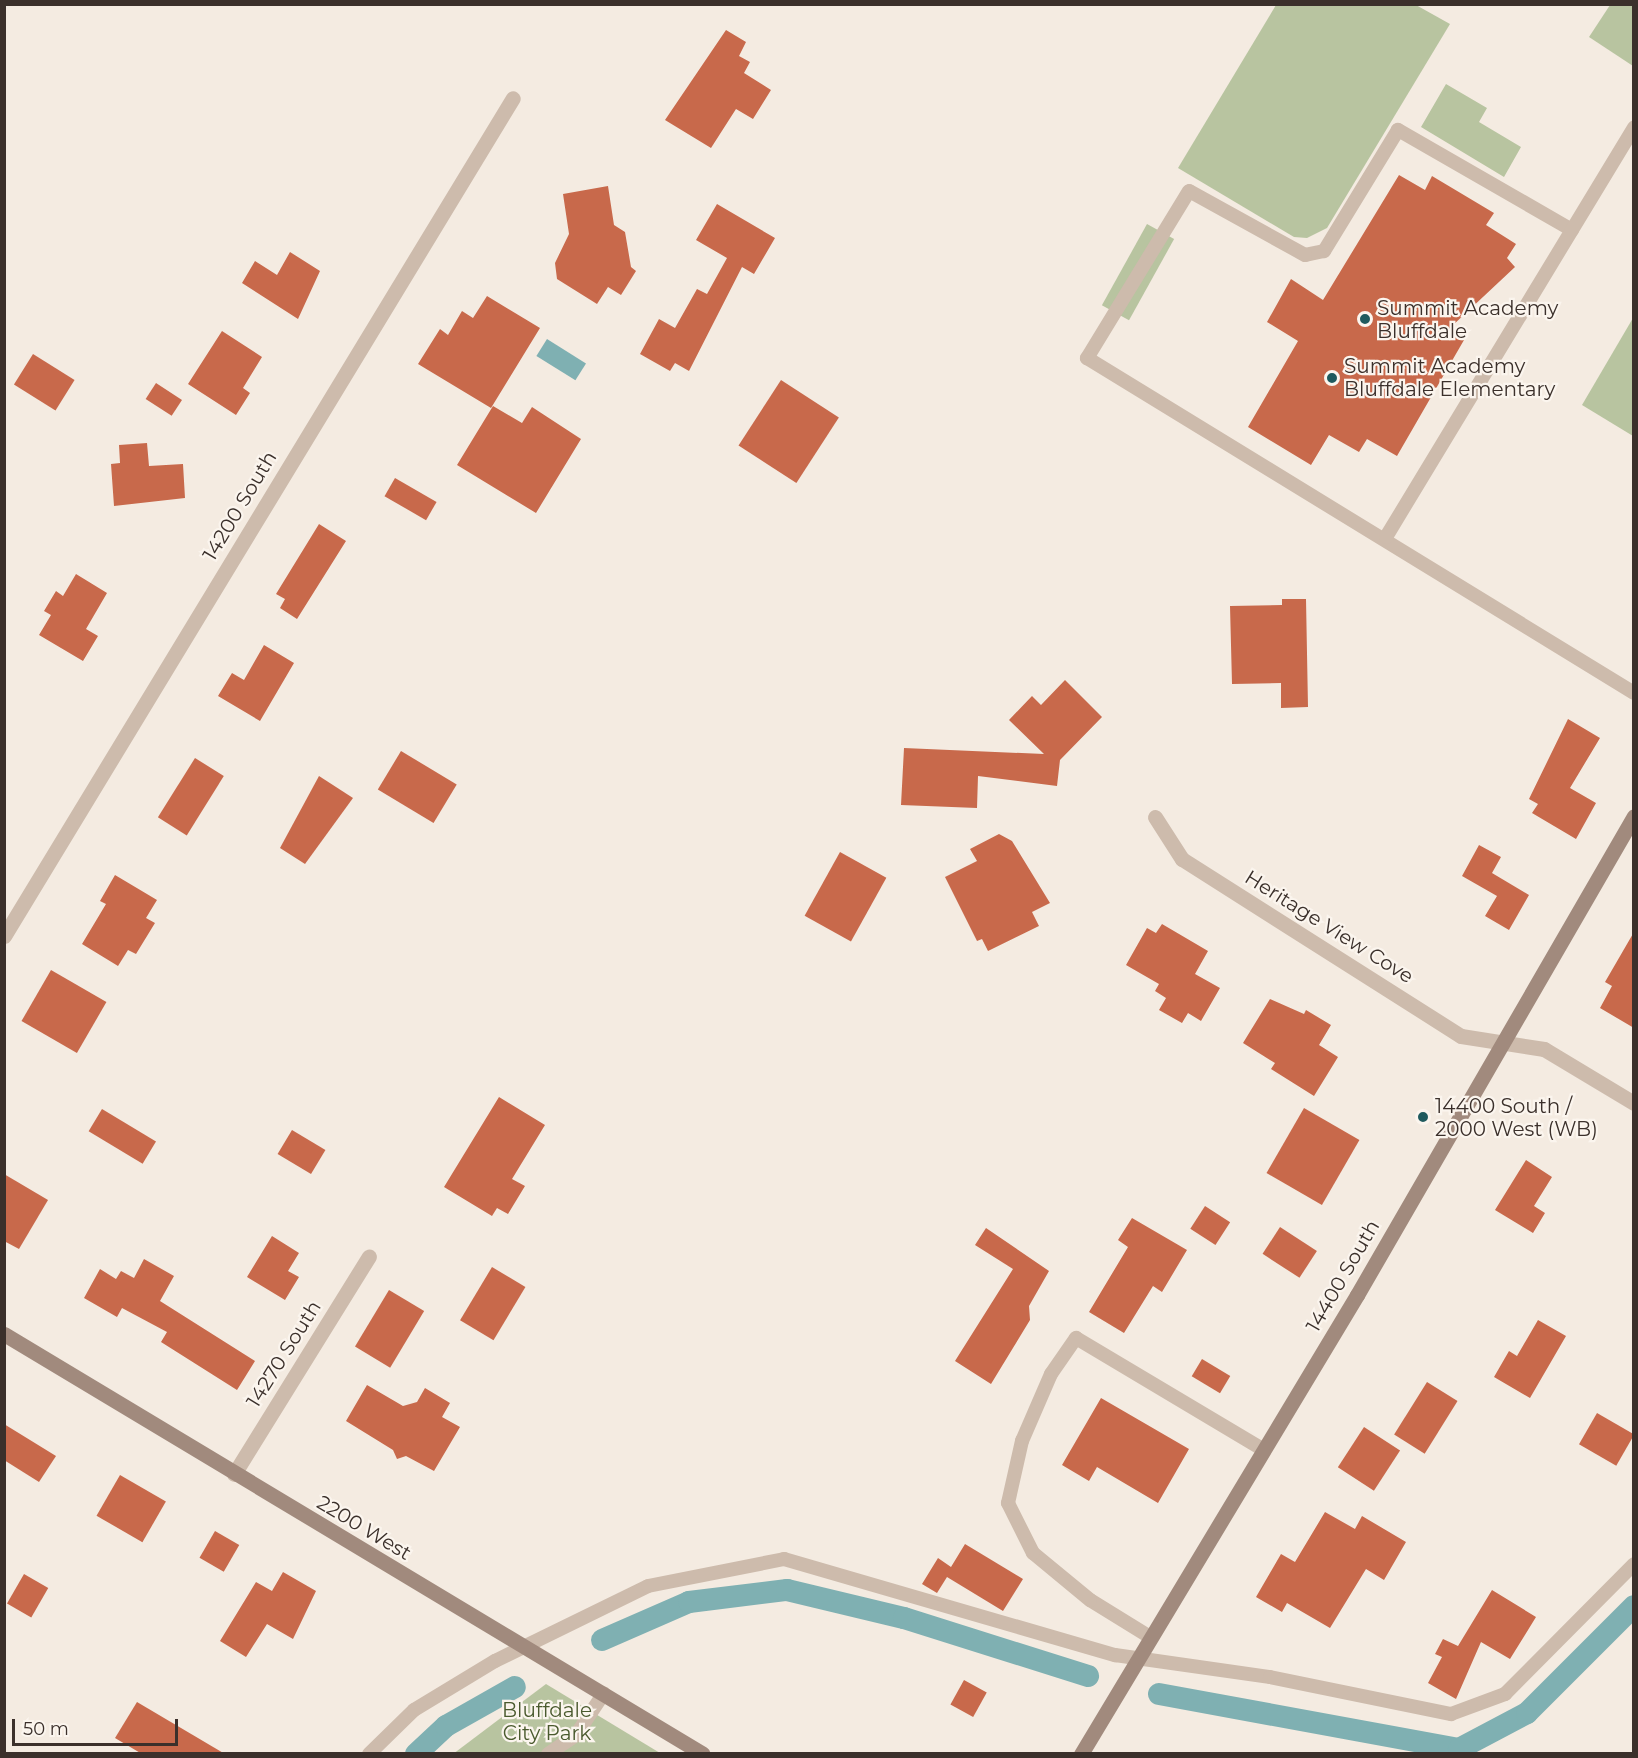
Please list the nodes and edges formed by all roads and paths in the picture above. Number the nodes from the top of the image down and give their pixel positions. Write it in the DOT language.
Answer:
graph roads {
  1 [pos="513,98"];
  2 [pos="1634,128"];
  3 [pos="1572,230"];
  4 [pos="1386,537"];
  5 [pos="1634,693"];
  6 [pos="1634,816"];
  7 [pos="1155,818"];
  8 [pos="4,936"];
  9 [pos="1500,1041"];
  10 [pos="1634,1103"];
  11 [pos="369,1256"];
  12 [pos="4,1334"];
  13 [pos="1264,1450"];
  14 [pos="234,1474"];
  15 [pos="1634,1564"];
  16 [pos="1150,1637"];
  17 [pos="524,1647"];
  18 [pos="1137,1657"];
  19 [pos="603,1693"];
  20 [pos="369,1754"];
  21 [pos="548,1754"];
  22 [pos="703,1754"];
  23 [pos="1081,1754"];
  1 -- 8 [label="street, 14200 South"];
  2 -- 3 [label="lane"];
  3 -- 4 [label="lane"];
  3 -- 4 [label="lane"];
  4 -- 5 [label="lane"];
  6 -- 9 [label="main road, 14400 South"];
  7 -- 9 [label="street, Heritage View Cove"];
  9 -- 10 [label="street, Heritage View Cove"];
  9 -- 13 [label="main road, 14400 South"];
  11 -- 14 [label="street, 14270 South"];
  12 -- 14 [label="main road, 2200 West"];
  13 -- 16 [label="main road, 14400 South"];
  13 -- 16 [label="lane"];
  14 -- 17 [label="main road, 2200 West"];
  15 -- 18 [label="lane"];
  16 -- 18 [label="main road, 14400 South"];
  17 -- 18 [label="lane"];
  17 -- 19 [label="main road, 2200 West"];
  17 -- 20 [label="lane"];
  18 -- 23 [label="main road, 14400 South"];
  19 -- 21 [label="lane"];
  19 -- 22 [label="main road, 2200 West"];
}
